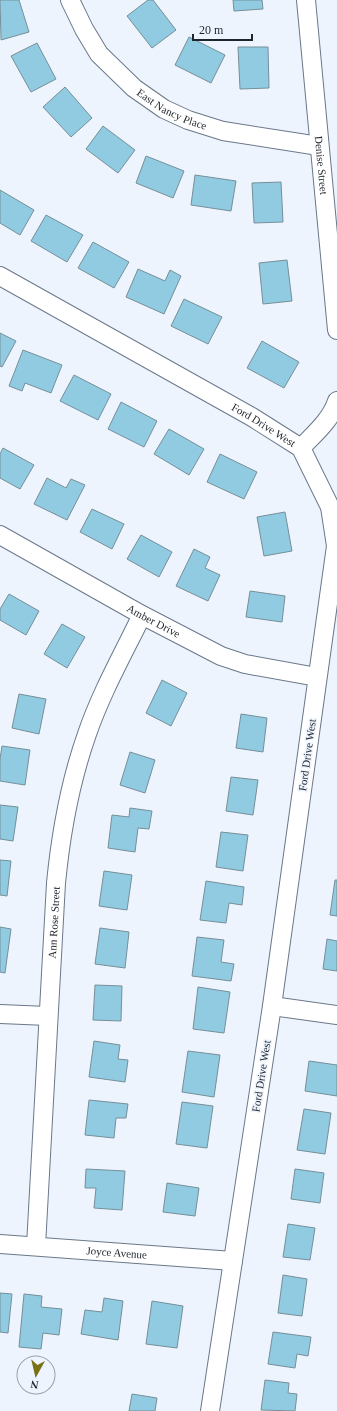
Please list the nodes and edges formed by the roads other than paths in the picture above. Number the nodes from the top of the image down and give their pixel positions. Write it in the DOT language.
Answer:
graph roads {
  1 [pos="70,0"];
  2 [pos="306,0"];
  3 [pos="319,146"];
  4 [pos="0,276"];
  5 [pos="337,330"];
  6 [pos="337,401"];
  7 [pos="301,448"];
  8 [pos="0,535"];
  9 [pos="142,615"];
  10 [pos="317,677"];
  11 [pos="272,1006"];
  12 [pos="0,1014"];
  13 [pos="337,1015"];
  14 [pos="48,1016"];
  15 [pos="0,1244"];
  16 [pos="36,1246"];
  17 [pos="233,1261"];
  18 [pos="210,1411"];
  1 -- 3 [label="street, East Nancy Place"];
  2 -- 3 [label="street, Denise Street"];
  3 -- 5 [label="street, Denise Street"];
  4 -- 7 [label="street, Ford Drive West"];
  6 -- 7 [label="street"];
  7 -- 10 [label="street, Ford Drive West"];
  8 -- 9 [label="street, Amber Drive"];
  9 -- 10 [label="street, Amber Drive"];
  9 -- 14 [label="street, Ann Rose Street"];
  10 -- 11 [label="street, Ford Drive West"];
  11 -- 13 [label="street"];
  11 -- 17 [label="street, Ford Drive West"];
  12 -- 14 [label="street"];
  14 -- 16 [label="street, Ann Rose Street"];
  15 -- 16 [label="street, Joyce Avenue"];
  16 -- 17 [label="street, Joyce Avenue"];
  17 -- 18 [label="street, Ford Drive West"];
}
